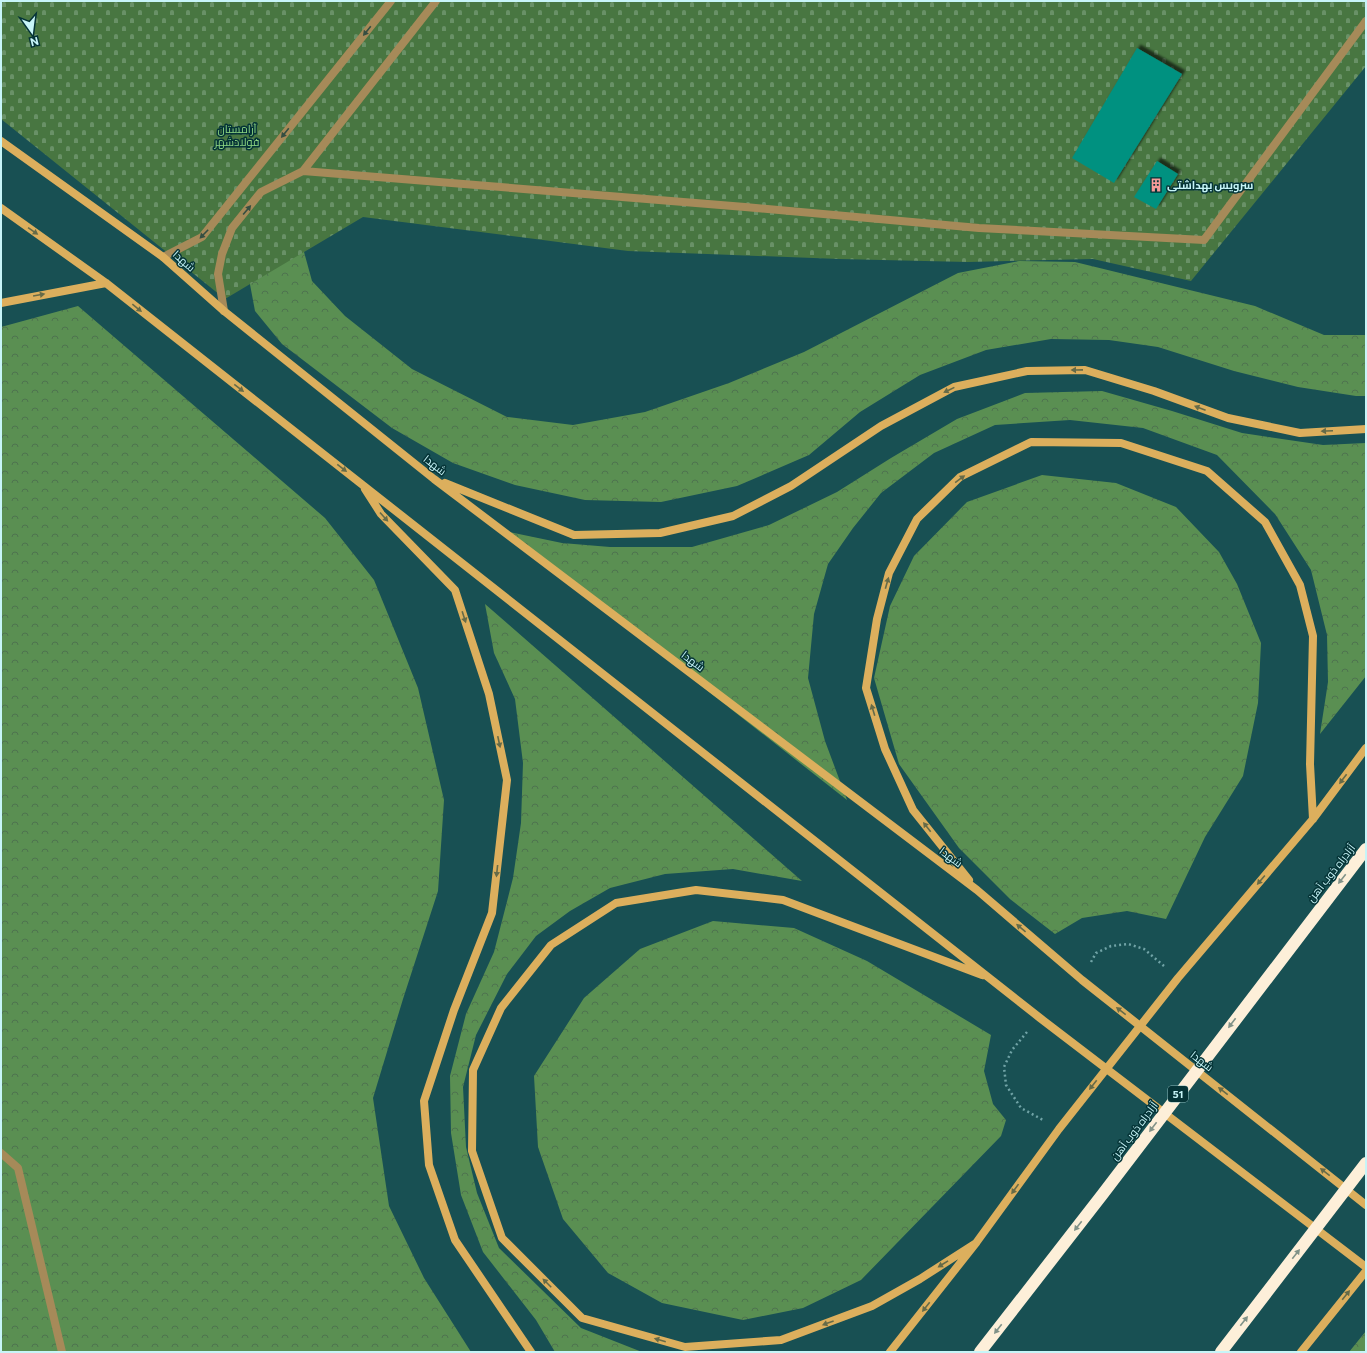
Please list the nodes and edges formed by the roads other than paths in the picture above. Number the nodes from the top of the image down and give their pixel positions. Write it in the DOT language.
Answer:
graph roads {
  1 [pos="391,1"];
  2 [pos="436,1"];
  3 [pos="1366,21"];
  4 [pos="1,142"];
  5 [pos="303,171"];
  6 [pos="1,208"];
  7 [pos="163,257"];
  8 [pos="106,283"];
  9 [pos="1,302"];
  10 [pos="224,311"];
  11 [pos="1366,429"];
  12 [pos="434,479"];
  13 [pos="363,484"];
  14 [pos="1366,748"];
  15 [pos="1313,819"];
  16 [pos="1366,848"];
  17 [pos="977,890"];
  18 [pos="990,978"];
  19 [pos="1,1153"];
  20 [pos="1366,1164"];
  21 [pos="1366,1205"];
  22 [pos="976,1243"];
  23 [pos="1366,1266"];
  24 [pos="1366,1271"];
  25 [pos="1326,1320"];
  26 [pos="62,1352"];
  27 [pos="531,1352"];
  28 [pos="890,1352"];
  29 [pos="980,1352"];
  30 [pos="1221,1352"];
  31 [pos="1301,1352"];
  32 [pos="1306,1352"];
  1 -- 7 [label="street, one-way"];
  2 -- 5 [label="street"];
  3 -- 5 [label="street"];
  4 -- 7 [label="main road, شهدا"];
  10 -- 5 [label="street, one-way"];
  6 -- 8 [label="main road, one-way"];
  7 -- 10 [label="main road, شهدا"];
  9 -- 8 [label="main road, one-way"];
  8 -- 13 [label="main road, one-way"];
  10 -- 12 [label="main road, شهدا"];
  11 -- 12 [label="main road, one-way"];
  12 -- 17 [label="main road, شهدا"];
  13 -- 18 [label="main road"];
  13 -- 27 [label="main road, one-way"];
  14 -- 15 [label="main road, one-way"];
  17 -- 15 [label="main road, one-way"];
  15 -- 22 [label="main road, one-way"];
  16 -- 29 [label="highway, آزادراه ذوب آهن / 51, one-way"];
  21 -- 17 [label="main road, شهدا, one-way"];
  22 -- 18 [label="main road, one-way"];
  18 -- 23 [label="main road"];
  19 -- 26 [label="street"];
  30 -- 20 [label="highway, one-way"];
  22 -- 28 [label="main road, one-way"];
  25 -- 24 [label="main road, one-way"];
  25 -- 31 [label="main road"];
  25 -- 32 [label="main road"];
}
